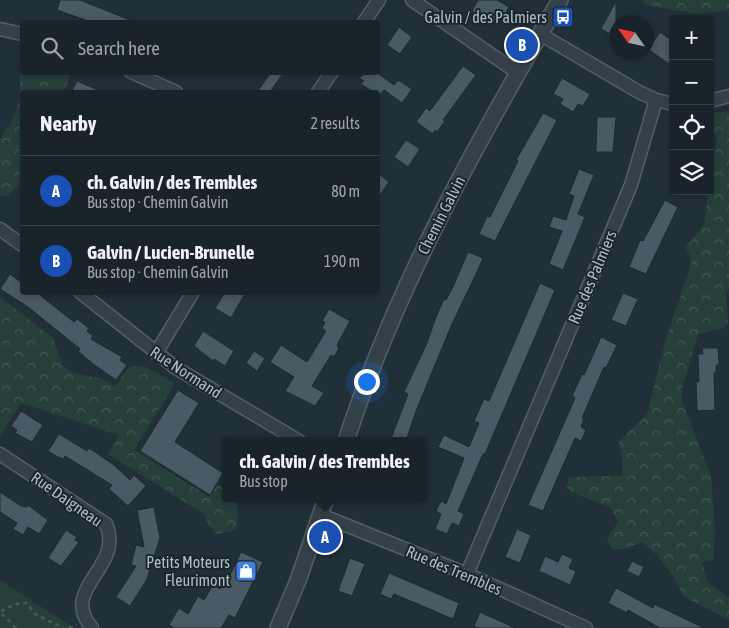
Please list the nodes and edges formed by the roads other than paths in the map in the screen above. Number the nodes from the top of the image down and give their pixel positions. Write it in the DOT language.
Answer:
graph roads {
  1 [pos="379,0"];
  2 [pos="412,0"];
  3 [pos="560,0"];
  4 [pos="365,20"];
  5 [pos="0,29"];
  6 [pos="20,34"];
  7 [pos="540,34"];
  8 [pos="518,73"];
  9 [pos="138,75"];
  10 [pos="330,75"];
  11 [pos="172,90"];
  12 [pos="319,90"];
  13 [pos="729,96"];
  14 [pos="656,100"];
  15 [pos="714,100"];
  16 [pos="669,103"];
  17 [pos="2,235"];
  18 [pos="20,244"];
  19 [pos="84,295"];
  20 [pos="191,295"];
  21 [pos="156,353"];
  22 [pos="292,437"];
  23 [pos="347,437"];
  24 [pos="0,454"];
  25 [pos="325,502"];
  26 [pos="321,515"];
  27 [pos="467,574"];
  28 [pos="92,628"];
  29 [pos="278,628"];
  30 [pos="586,628"];
  1 -- 4 [label="street"];
  2 -- 8 [label="street"];
  3 -- 7 [label="street, Chemin Galvin"];
  5 -- 6 [label="street"];
  7 -- 8 [label="street, Chemin Galvin"];
  7 -- 14 [label="street"];
  8 -- 23 [label="street, Chemin Galvin"];
  9 -- 11 [label="street"];
  10 -- 12 [label="street"];
  13 -- 15 [label="street"];
  14 -- 16 [label="street"];
  14 -- 27 [label="street, Rue des Palmiers"];
  17 -- 18 [label="street"];
  19 -- 21 [label="street, Rue Normand"];
  20 -- 21 [label="street"];
  21 -- 22 [label="street, Rue Normand"];
  24 -- 28 [label="street, Rue Daigneau"];
  25 -- 26 [label="street"];
  26 -- 27 [label="street, Rue des Trembles"];
  26 -- 29 [label="street"];
  27 -- 30 [label="street, Rue des Trembles"];
}
